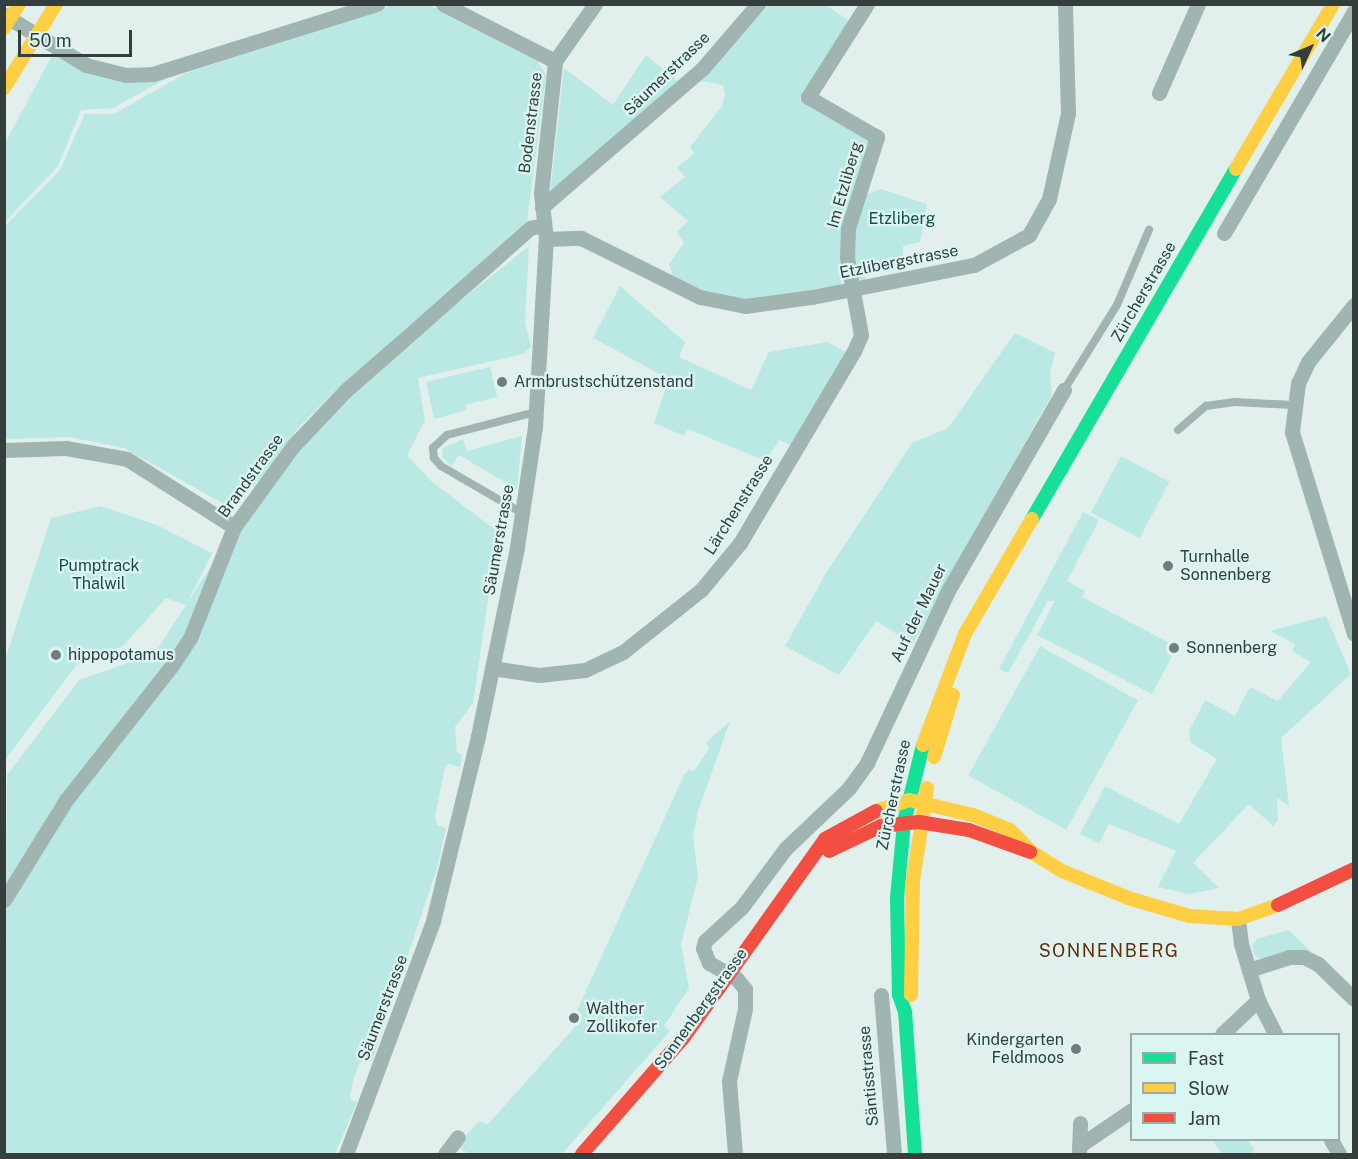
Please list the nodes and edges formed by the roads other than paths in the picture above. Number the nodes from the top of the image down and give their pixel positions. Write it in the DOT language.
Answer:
graph roads {
  1 [pos="20,4"];
  2 [pos="56,4"];
  3 [pos="377,4"];
  4 [pos="443,4"];
  5 [pos="595,4"];
  6 [pos="758,4"];
  7 [pos="867,4"];
  8 [pos="1065,4"];
  9 [pos="1198,4"];
  10 [pos="1333,4"];
  11 [pos="1353,10"];
  12 [pos="4,15"];
  13 [pos="4,28"];
  14 [pos="555,61"];
  15 [pos="4,88"];
  16 [pos="1159,93"];
  17 [pos="542,207"];
  18 [pos="1149,230"];
  19 [pos="545,232"];
  20 [pos="1224,233"];
  21 [pos="851,289"];
  22 [pos="1353,305"];
  23 [pos="1064,390"];
  24 [pos="1293,405"];
  25 [pos="536,412"];
  26 [pos="1178,430"];
  27 [pos="4,450"];
  28 [pos="523,514"];
  29 [pos="234,527"];
  30 [pos="1353,634"];
  31 [pos="492,668"];
  32 [pos="916,801"];
  33 [pos="904,822"];
  34 [pos="920,822"];
  35 [pos="1033,853"];
  36 [pos="812,857"];
  37 [pos="1353,868"];
  38 [pos="4,900"];
  39 [pos="1238,919"];
  40 [pos="1249,970"];
  41 [pos="728,974"];
  42 [pos="881,994"];
  43 [pos="1353,999"];
  44 [pos="1258,1000"];
  45 [pos="905,1012"];
  46 [pos="1224,1033"];
  47 [pos="1274,1033"];
  48 [pos="1130,1111"];
  49 [pos="1080,1123"];
  50 [pos="459,1137"];
  51 [pos="1331,1141"];
  52 [pos="1079,1150"];
  53 [pos="589,1152"];
  54 [pos="346,1155"];
  55 [pos="445,1155"];
  56 [pos="735,1155"];
  57 [pos="894,1155"];
  58 [pos="915,1155"];
  59 [pos="1339,1155"];
  1 -- 13 [label="main road"];
  2 -- 15 [label="main road"];
  3 -- 12 [label="street"];
  4 -- 14 [label="street, Bodenstrasse"];
  5 -- 14 [label="street"];
  6 -- 17 [label="street, Säumerstrasse"];
  7 -- 21 [label="street, Im Etzliberg"];
  8 -- 21 [label="street, Etzlibergstrasse"];
  9 -- 16 [label="street"];
  10 -- 32 [label="main road, Zürcherstrasse"];
  11 -- 20 [label="street"];
  14 -- 17 [label="street, Bodenstrasse"];
  17 -- 19 [label="street, Säumerstrasse"];
  18 -- 23 [label="lane, Auf der Mauer"];
  19 -- 21 [label="street, Etzlibergstrasse"];
  19 -- 25 [label="street, Säumerstrasse"];
  19 -- 29 [label="street, Brandstrasse"];
  21 -- 31 [label="street, Lärchenstrasse"];
  22 -- 24 [label="street"];
  23 -- 41 [label="street, Auf der Mauer"];
  24 -- 26 [label="lane"];
  24 -- 30 [label="street"];
  25 -- 28 [label="street, Säumerstrasse"];
  25 -- 28 [label="lane"];
  27 -- 29 [label="street"];
  28 -- 31 [label="street, Säumerstrasse"];
  29 -- 38 [label="street, Brandstrasse"];
  31 -- 54 [label="street, Säumerstrasse"];
  32 -- 33 [label="main road, Zürcherstrasse"];
  32 -- 34 [label="main road, Zürcherstrasse"];
  32 -- 35 [label="main road"];
  32 -- 36 [label="main road, Sonnenbergstrasse"];
  33 -- 34 [label="main road, Sonnenbergstrasse"];
  33 -- 36 [label="main road, Sonnenbergstrasse"];
  33 -- 45 [label="main road, Zürcherstrasse"];
  34 -- 35 [label="main road"];
  34 -- 45 [label="main road, Zürcherstrasse"];
  35 -- 39 [label="main road"];
  36 -- 41 [label="main road, Sonnenbergstrasse"];
  37 -- 39 [label="main road"];
  39 -- 40 [label="street"];
  40 -- 43 [label="street"];
  40 -- 44 [label="street"];
  41 -- 53 [label="main road, Sonnenbergstrasse"];
  41 -- 56 [label="street"];
  42 -- 57 [label="street, Säntisstrasse"];
  44 -- 46 [label="street"];
  44 -- 47 [label="street"];
  45 -- 58 [label="main road, Zürcherstrasse"];
  48 -- 52 [label="street"];
  49 -- 52 [label="street"];
  50 -- 55 [label="street"];
  51 -- 59 [label="street"];
}
